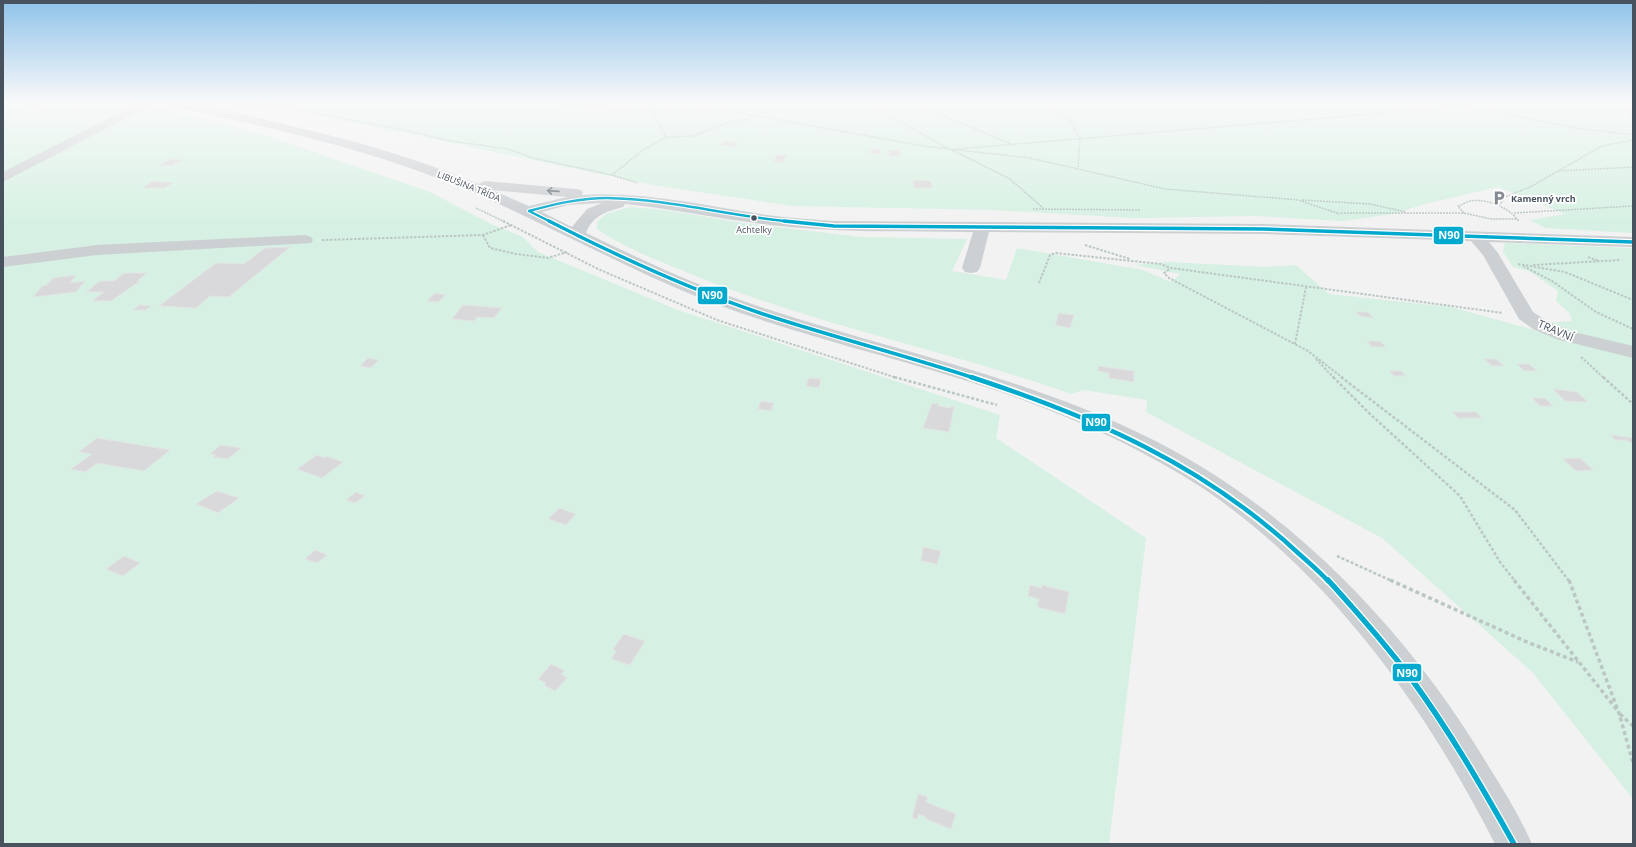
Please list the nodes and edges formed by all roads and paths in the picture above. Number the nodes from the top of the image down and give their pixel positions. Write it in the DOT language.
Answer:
graph roads {
  1 [pos="72,143"];
  2 [pos="342,143"];
  3 [pos="463,143"];
  4 [pos="656,143"];
  5 [pos="913,143"];
  6 [pos="937,143"];
  7 [pos="1007,143"];
  8 [pos="1047,143"];
  9 [pos="1080,143"];
  10 [pos="1620,143"];
  11 [pos="1015,146"];
  12 [pos="949,149"];
  13 [pos="1633,167"];
  14 [pos="1078,168"];
  15 [pos="1555,172"];
  16 [pos="612,174"];
  17 [pos="3,178"];
  18 [pos="456,180"];
  19 [pos="640,184"];
  20 [pos="1298,200"];
  21 [pos="648,201"];
  22 [pos="1499,206"];
  23 [pos="1633,206"];
  24 [pos="476,208"];
  25 [pos="1043,208"];
  26 [pos="529,211"];
  27 [pos="1464,213"];
  28 [pos="1514,213"];
  29 [pos="1517,219"];
  30 [pos="511,225"];
  31 [pos="982,227"];
  32 [pos="483,235"];
  33 [pos="1474,235"];
  34 [pos="306,240"];
  35 [pos="1633,242"];
  36 [pos="572,244"];
  37 [pos="1621,260"];
  38 [pos="3,262"];
  39 [pos="1527,265"];
  40 [pos="971,268"];
  41 [pos="1171,268"];
  42 [pos="1039,283"];
  43 [pos="1306,287"];
  44 [pos="1633,300"];
  45 [pos="1526,315"];
  46 [pos="1633,329"];
  47 [pos="1563,335"];
  48 [pos="1295,344"];
  49 [pos="1308,351"];
  50 [pos="1633,352"];
  51 [pos="1633,404"];
  52 [pos="1004,406"];
  53 [pos="1331,553"];
  54 [pos="1578,662"];
  55 [pos="1619,713"];
  56 [pos="1633,726"];
  57 [pos="1633,763"];
  58 [pos="1514,844"];
  1 -- 17 [label="street"];
  2 -- 18 [label="street, LIBUŠINA TŘÍDA"];
  3 -- 16 [label="path"];
  4 -- 16 [label="path"];
  5 -- 12 [label="path"];
  6 -- 12 [label="path"];
  7 -- 11 [label="path"];
  8 -- 11 [label="path"];
  9 -- 14 [label="path"];
  10 -- 15 [label="path"];
  11 -- 12 [label="path"];
  12 -- 14 [label="path"];
  12 -- 25 [label="path"];
  13 -- 15 [label="path"];
  14 -- 20 [label="path"];
  15 -- 22 [label="path"];
  16 -- 19 [label="path"];
  21 -- 18 [label="street, one-way"];
  18 -- 26 [label="street, LIBUŠINA TŘÍDA"];
  20 -- 20 [label="path"];
  21 -- 26 [label="street"];
  21 -- 31 [label="street"];
  21 -- 36 [label="street"];
  22 -- 27 [label="path"];
  22 -- 28 [label="path"];
  23 -- 28 [label="path"];
  24 -- 30 [label="path"];
  26 -- 36 [label="street, LIBUŠINA TŘÍDA"];
  28 -- 29 [label="path"];
  30 -- 32 [label="path"];
  30 -- 36 [label="path"];
  31 -- 33 [label="street"];
  31 -- 40 [label="street"];
  32 -- 34 [label="path"];
  32 -- 36 [label="path"];
  33 -- 35 [label="street"];
  33 -- 45 [label="street, TRAVNÍ"];
  34 -- 38 [label="street"];
  36 -- 52 [label="path"];
  36 -- 58 [label="street, LIBUŠINA TŘÍDA"];
  37 -- 39 [label="path"];
  39 -- 44 [label="path"];
  39 -- 46 [label="path"];
  41 -- 42 [label="path"];
  41 -- 43 [label="path"];
  41 -- 48 [label="path"];
  43 -- 45 [label="path"];
  43 -- 48 [label="path"];
  45 -- 47 [label="street, TRAVNÍ"];
  47 -- 50 [label="street, TRAVNÍ"];
  47 -- 51 [label="path"];
  48 -- 49 [label="path"];
  49 -- 54 [label="path"];
  49 -- 55 [label="path"];
  53 -- 54 [label="path"];
  54 -- 55 [label="path"];
  55 -- 56 [label="path"];
  55 -- 57 [label="path"];
}
